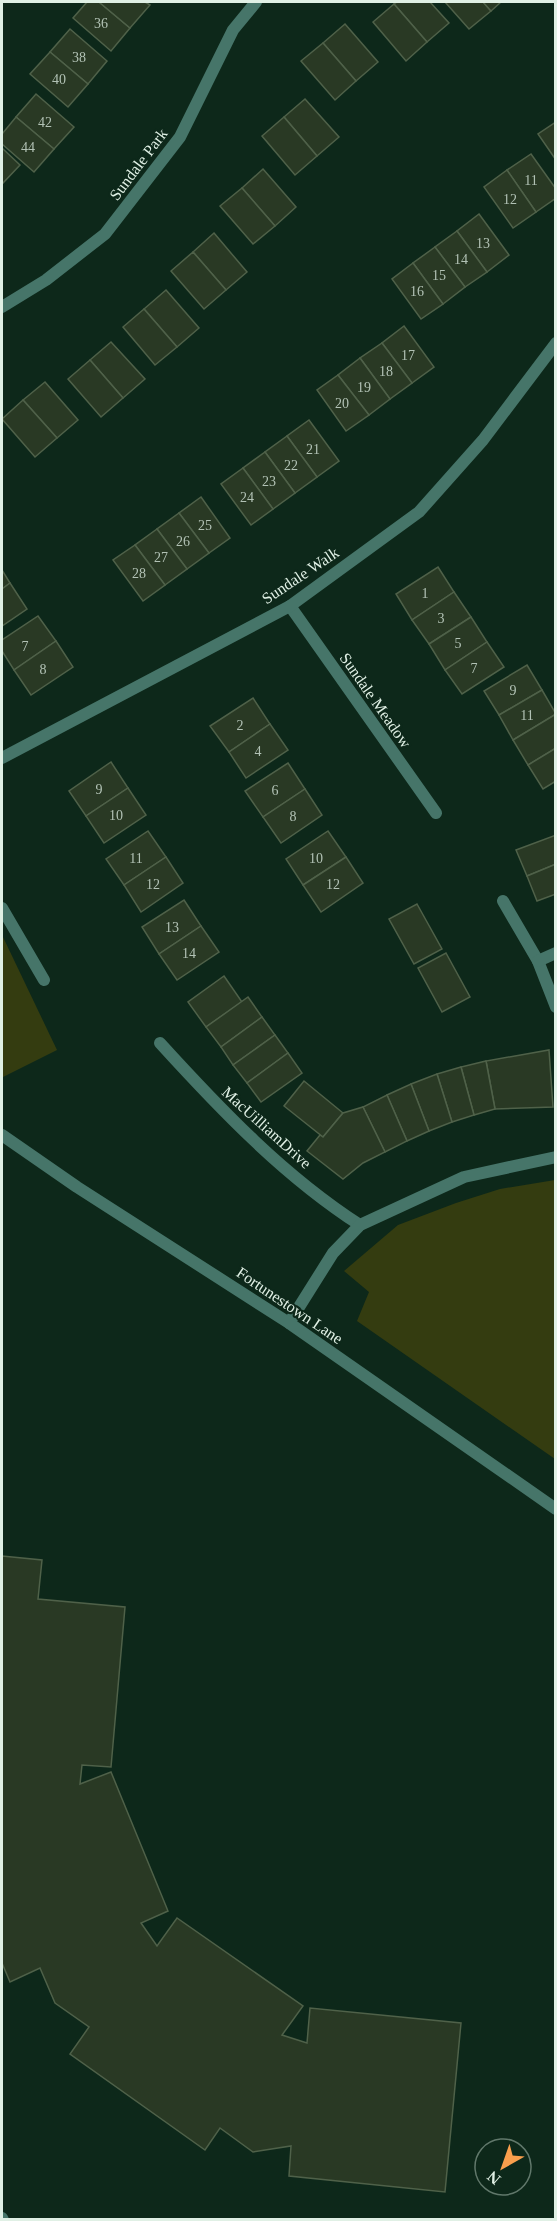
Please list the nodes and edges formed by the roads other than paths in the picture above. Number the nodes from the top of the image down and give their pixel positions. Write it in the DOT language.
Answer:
graph roads {
  1 [pos="256,2"];
  2 [pos="2,307"];
  3 [pos="555,343"];
  4 [pos="290,606"];
  5 [pos="2,758"];
  6 [pos="436,813"];
  7 [pos="503,901"];
  8 [pos="2,908"];
  9 [pos="555,953"];
  10 [pos="538,961"];
  11 [pos="44,980"];
  12 [pos="555,1007"];
  13 [pos="160,1043"];
  14 [pos="2,1135"];
  15 [pos="555,1157"];
  16 [pos="360,1224"];
  17 [pos="289,1323"];
  18 [pos="555,1509"];
  1 -- 2 [label="street, Sundale Park"];
  3 -- 4 [label="street, Sundale Walk"];
  4 -- 5 [label="street, Sundale Walk"];
  4 -- 6 [label="street, Sundale Meadow"];
  7 -- 10 [label="street"];
  8 -- 11 [label="street"];
  9 -- 10 [label="street"];
  10 -- 12 [label="street"];
  13 -- 16 [label="street, MacUilliamDrive"];
  14 -- 17 [label="street, Fortunestown Lane"];
  15 -- 16 [label="street"];
  16 -- 17 [label="street"];
  17 -- 18 [label="street, Fortunestown Lane"];
}
